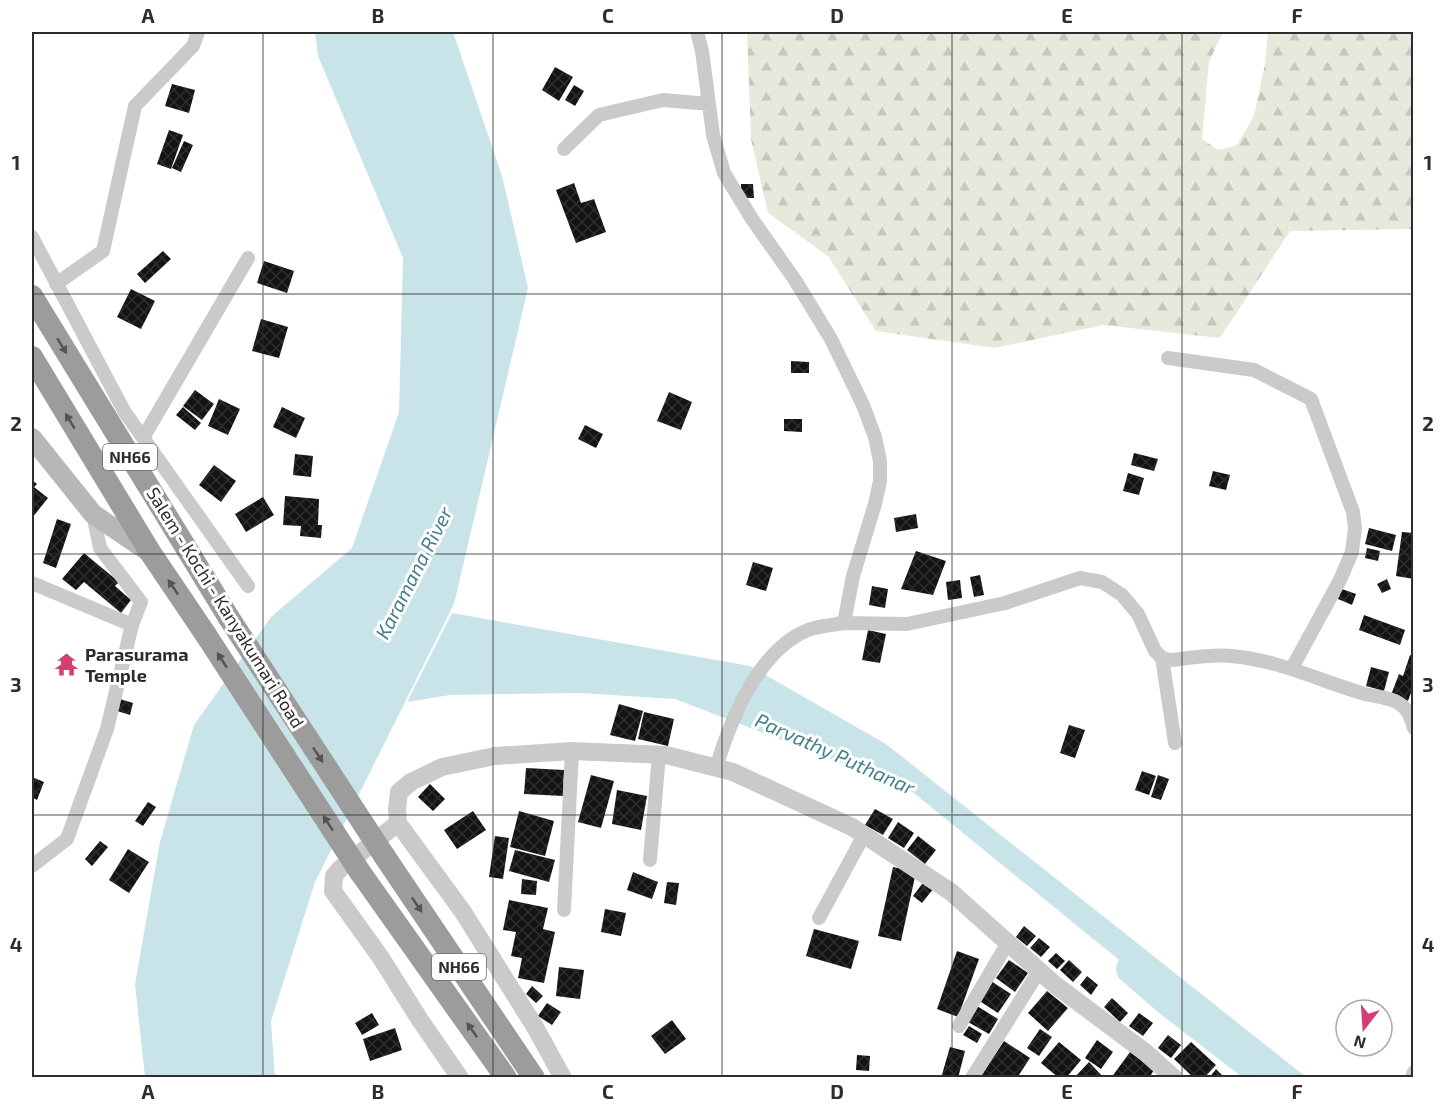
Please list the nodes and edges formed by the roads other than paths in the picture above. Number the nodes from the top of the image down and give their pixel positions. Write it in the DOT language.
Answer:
graph roads {
  1 [pos="198,32"];
  2 [pos="697,32"];
  3 [pos="709,104"];
  4 [pos="564,149"];
  5 [pos="32,237"];
  6 [pos="248,258"];
  7 [pos="56,284"];
  8 [pos="32,296"];
  9 [pos="32,357"];
  10 [pos="1168,358"];
  11 [pos="32,438"];
  12 [pos="143,438"];
  13 [pos="93,514"];
  14 [pos="150,552"];
  15 [pos="32,583"];
  16 [pos="248,585"];
  17 [pos="844,623"];
  18 [pos="132,625"];
  19 [pos="1162,658"];
  20 [pos="1292,668"];
  21 [pos="1413,728"];
  22 [pos="1175,743"];
  23 [pos="572,751"];
  24 [pos="659,755"];
  25 [pos="716,768"];
  26 [pos="398,823"];
  27 [pos="864,835"];
  28 [pos="650,860"];
  29 [pos="32,866"];
  30 [pos="564,910"];
  31 [pos="819,918"];
  32 [pos="1007,944"];
  33 [pos="1039,971"];
  34 [pos="958,1026"];
  35 [pos="1413,1072"];
  36 [pos="1166,1075"];
  37 [pos="460,1077"];
  38 [pos="506,1077"];
  39 [pos="534,1077"];
  40 [pos="563,1077"];
  41 [pos="972,1077"];
  42 [pos="1412,1077"];
  1 -- 7 [label="street"];
  2 -- 3 [label="street"];
  3 -- 4 [label="street"];
  3 -- 17 [label="street"];
  5 -- 7 [label="street"];
  6 -- 12 [label="street"];
  7 -- 12 [label="street"];
  8 -- 39 [label="highway, Salem - Kochi - Kanyakumari Road / NH66, one-way, bridge"];
  14 -- 9 [label="highway, Salem - Kochi - Kanyakumari Road / NH66, one-way"];
  10 -- 20 [label="street"];
  11 -- 13 [label="main road"];
  12 -- 16 [label="street"];
  13 -- 14 [label="main road"];
  13 -- 18 [label="street"];
  38 -- 14 [label="highway, Salem - Kochi - Kanyakumari Road / NH66, one-way, bridge"];
  15 -- 18 [label="street"];
  17 -- 19 [label="street"];
  17 -- 25 [label="street"];
  18 -- 29 [label="street"];
  19 -- 20 [label="street"];
  19 -- 22 [label="street"];
  20 -- 21 [label="street"];
  23 -- 24 [label="street"];
  23 -- 26 [label="street"];
  23 -- 30 [label="street"];
  24 -- 25 [label="street"];
  24 -- 28 [label="street"];
  25 -- 27 [label="street"];
  26 -- 37 [label="street"];
  26 -- 40 [label="street"];
  27 -- 31 [label="street"];
  27 -- 32 [label="street"];
  32 -- 33 [label="street"];
  32 -- 34 [label="street"];
  33 -- 36 [label="street"];
  33 -- 41 [label="street"];
  35 -- 42 [label="street"];
}
